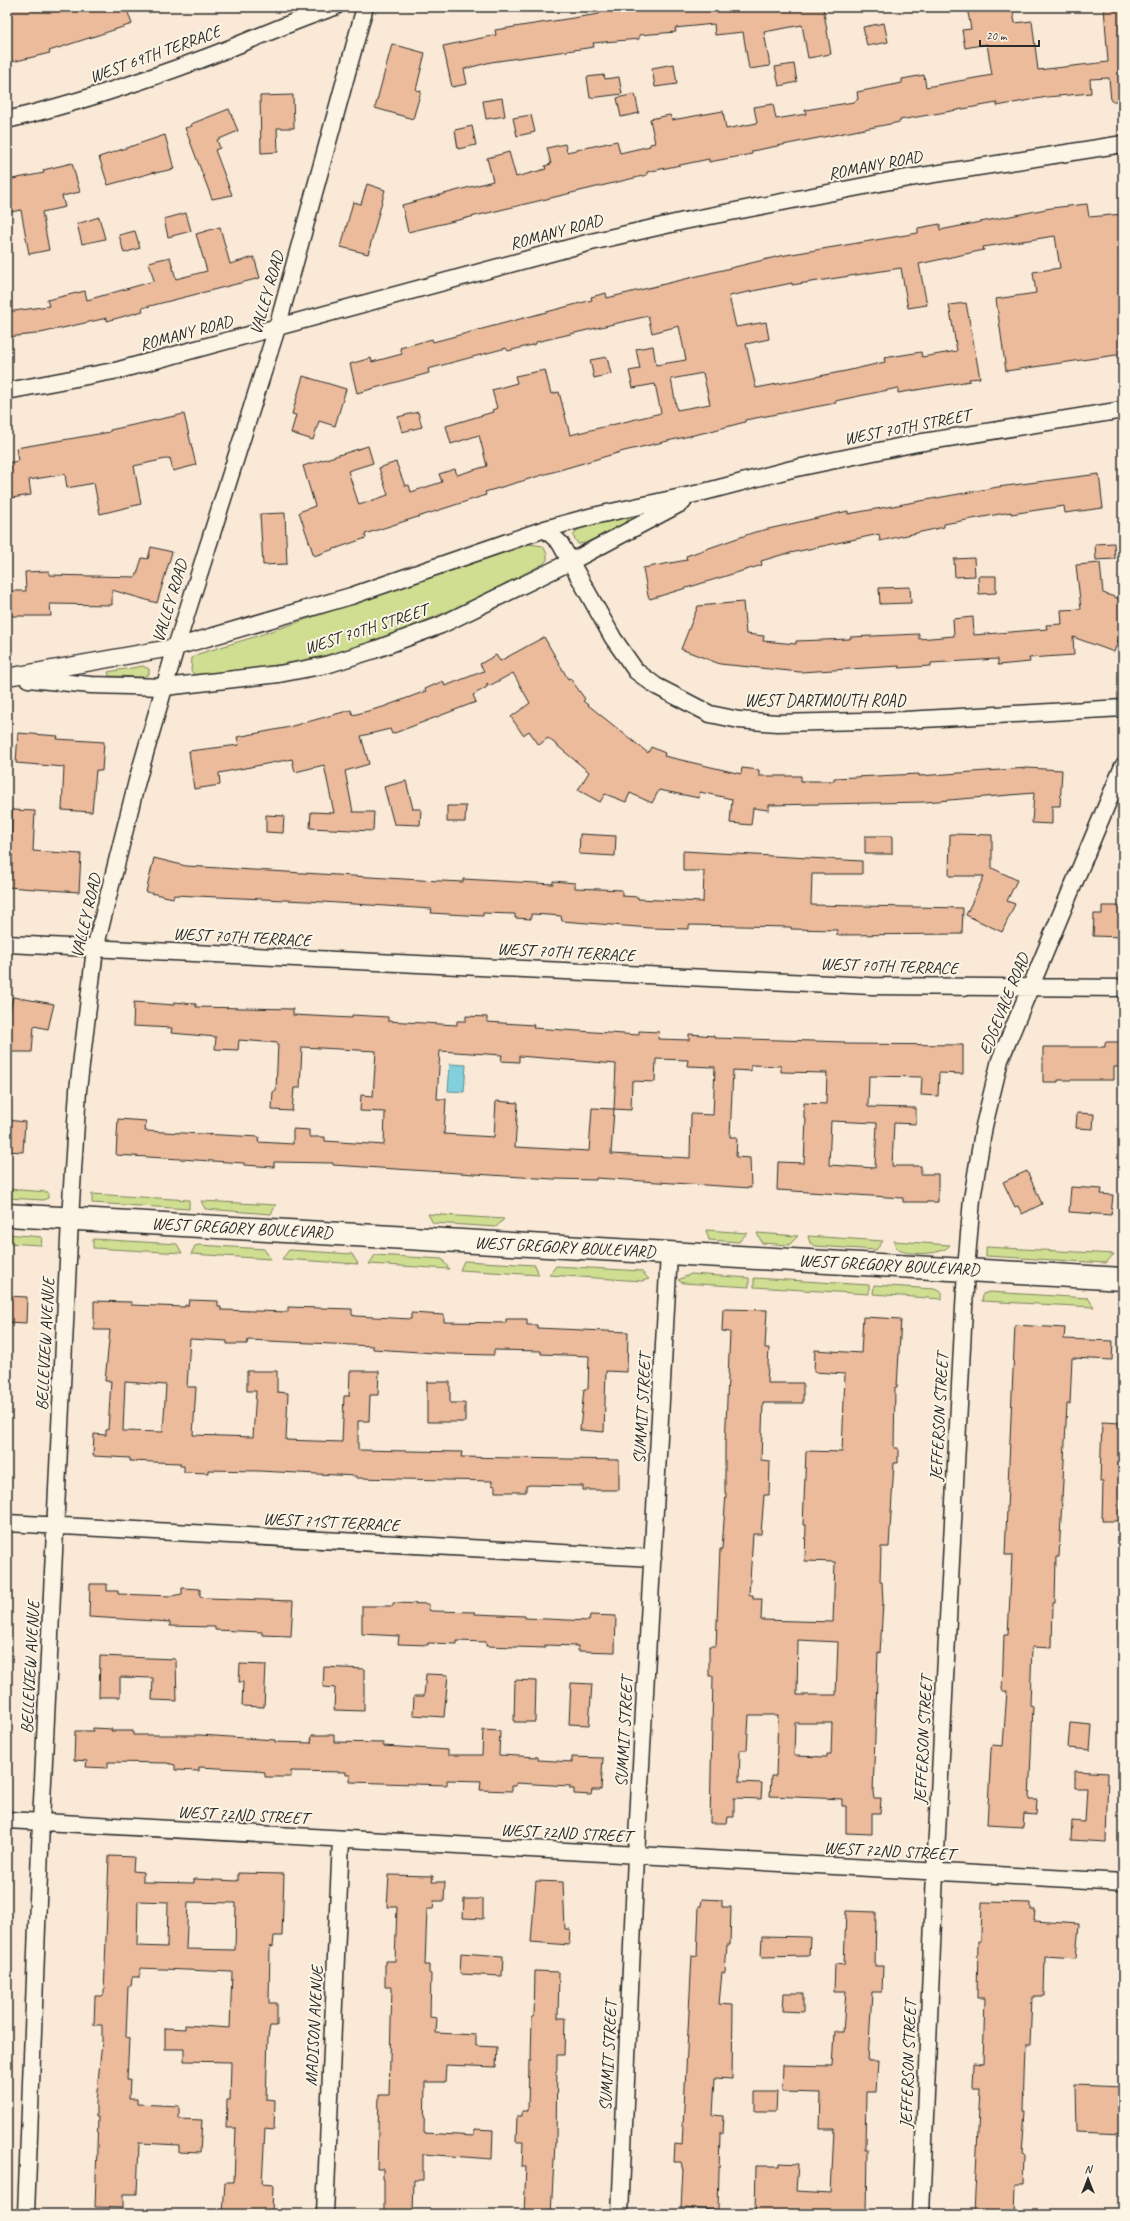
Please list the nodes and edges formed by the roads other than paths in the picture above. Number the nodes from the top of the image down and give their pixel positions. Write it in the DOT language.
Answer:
graph roads {
  1 [pos="335,7"];
  2 [pos="365,7"];
  3 [pos="7,120"];
  4 [pos="1123,144"];
  5 [pos="277,328"];
  6 [pos="7,391"];
  7 [pos="1123,410"];
  8 [pos="700,493"];
  9 [pos="545,529"];
  10 [pos="572,561"];
  11 [pos="176,647"];
  12 [pos="10,676"];
  13 [pos="164,687"];
  14 [pos="1123,708"];
  15 [pos="1123,766"];
  16 [pos="7,944"];
  17 [pos="95,949"];
  18 [pos="1031,987"];
  19 [pos="1123,988"];
  20 [pos="7,1215"];
  21 [pos="70,1219"];
  22 [pos="669,1253"];
  23 [pos="966,1269"];
  24 [pos="1123,1279"];
  25 [pos="7,1523"];
  26 [pos="56,1526"];
  27 [pos="653,1558"];
  28 [pos="7,1820"];
  29 [pos="41,1822"];
  30 [pos="341,1839"];
  31 [pos="636,1856"];
  32 [pos="935,1872"];
  33 [pos="1123,1882"];
  34 [pos="26,2214"];
  35 [pos="324,2214"];
  36 [pos="620,2214"];
  37 [pos="920,2214"];
  1 -- 3 [label="street, WEST 69TH TERRACE"];
  2 -- 5 [label="street, VALLEY ROAD"];
  4 -- 5 [label="street, ROMANY ROAD"];
  5 -- 6 [label="street, ROMANY ROAD"];
  5 -- 11 [label="street, VALLEY ROAD"];
  7 -- 8 [label="street, WEST 70TH STREET"];
  8 -- 9 [label="street, WEST 70TH STREET"];
  8 -- 10 [label="street, WEST 70TH STREET"];
  9 -- 10 [label="street, WEST DARTMOUTH ROAD"];
  9 -- 11 [label="street, WEST 70TH STREET"];
  10 -- 13 [label="street, WEST 70TH STREET"];
  10 -- 14 [label="street, WEST DARTMOUTH ROAD"];
  11 -- 12 [label="street, WEST 70TH STREET"];
  11 -- 13 [label="street, VALLEY ROAD"];
  12 -- 13 [label="street, WEST 70TH STREET"];
  13 -- 17 [label="street, VALLEY ROAD"];
  15 -- 18 [label="street, EDGEVALE ROAD"];
  16 -- 17 [label="street, WEST 70TH TERRACE"];
  17 -- 18 [label="street, WEST 70TH TERRACE"];
  17 -- 21 [label="street, VALLEY ROAD"];
  18 -- 19 [label="street, WEST 70TH TERRACE"];
  18 -- 23 [label="street, EDGEVALE ROAD"];
  20 -- 21 [label="main road, WEST GREGORY BOULEVARD"];
  21 -- 22 [label="main road, WEST GREGORY BOULEVARD"];
  21 -- 26 [label="street, BELLEVIEW AVENUE"];
  22 -- 23 [label="main road, WEST GREGORY BOULEVARD"];
  22 -- 27 [label="street, SUMMIT STREET"];
  23 -- 24 [label="main road, WEST GREGORY BOULEVARD"];
  23 -- 32 [label="street, JEFFERSON STREET"];
  25 -- 26 [label="street, WEST 71ST TERRACE"];
  26 -- 27 [label="street, WEST 71ST TERRACE"];
  26 -- 29 [label="street, BELLEVIEW AVENUE"];
  27 -- 31 [label="street, SUMMIT STREET"];
  28 -- 29 [label="street, WEST 72ND STREET"];
  29 -- 30 [label="street, WEST 72ND STREET"];
  29 -- 34 [label="street, BELLEVIEW AVENUE"];
  30 -- 31 [label="street, WEST 72ND STREET"];
  30 -- 35 [label="street, MADISON AVENUE"];
  31 -- 32 [label="street, WEST 72ND STREET"];
  31 -- 36 [label="street, SUMMIT STREET"];
  32 -- 33 [label="street, WEST 72ND STREET"];
  32 -- 37 [label="street, JEFFERSON STREET"];
}
